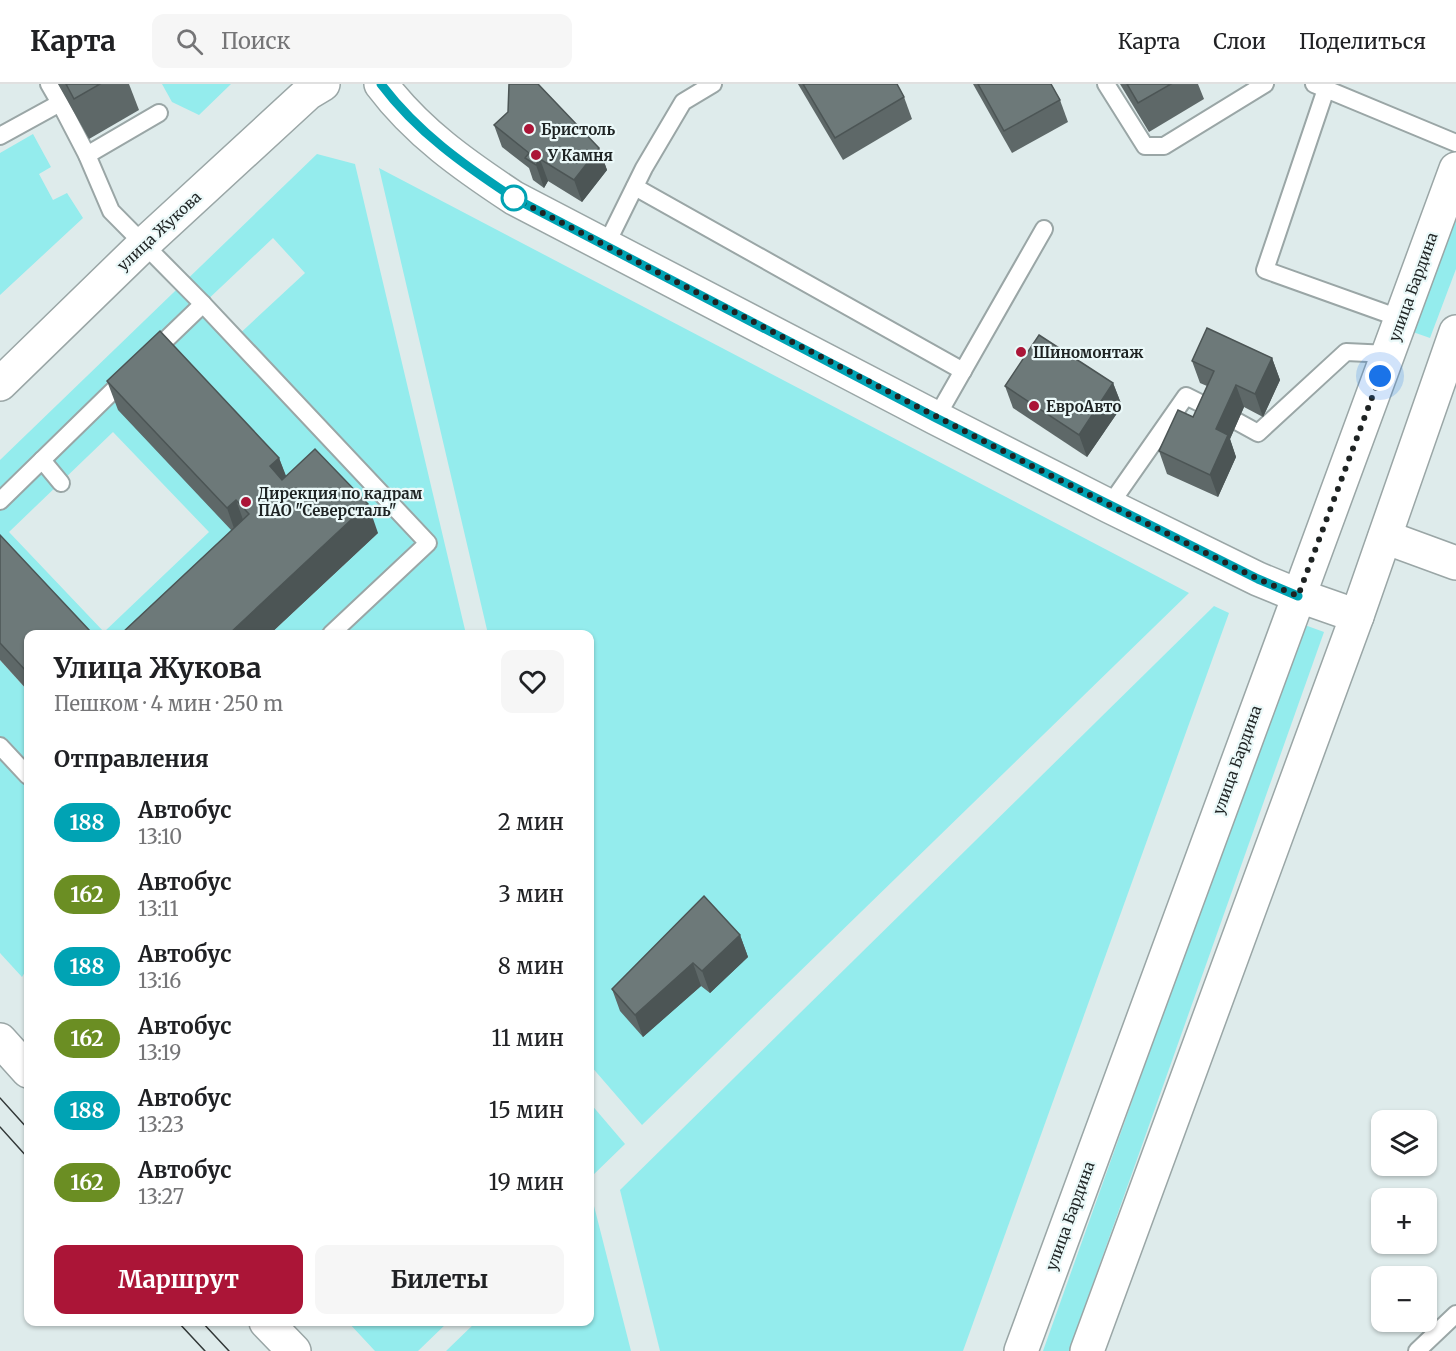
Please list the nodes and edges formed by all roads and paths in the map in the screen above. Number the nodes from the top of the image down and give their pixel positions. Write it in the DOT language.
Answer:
graph roads {
  1 [pos="49,84"];
  2 [pos="324,84"];
  3 [pos="381,84"];
  4 [pos="713,84"];
  5 [pos="1106,84"];
  6 [pos="1265,84"];
  7 [pos="1320,86"];
  8 [pos="60,103"];
  9 [pos="159,113"];
  10 [pos="0,136"];
  11 [pos="1456,143"];
  12 [pos="87,155"];
  13 [pos="1456,169"];
  14 [pos="635,187"];
  15 [pos="1044,229"];
  16 [pos="144,244"];
  17 [pos="606,246"];
  18 [pos="203,304"];
  19 [pos="1402,319"];
  20 [pos="1454,340"];
  21 [pos="1389,354"];
  22 [pos="963,371"];
  23 [pos="0,384"];
  24 [pos="1214,410"];
  25 [pos="936,418"];
  26 [pos="1238,422"];
  27 [pos="42,460"];
  28 [pos="61,483"];
  29 [pos="0,501"];
  30 [pos="1109,506"];
  31 [pos="1385,537"];
  32 [pos="1456,563"];
  33 [pos="1298,596"];
  34 [pos="1357,616"];
  35 [pos="336,630"];
  36 [pos="0,746"];
  37 [pos="24,772"];
  38 [pos="0,1040"];
  39 [pos="24,1067"];
  40 [pos="1456,1314"];
  41 [pos="270,1326"];
  42 [pos="294,1351"];
  43 [pos="1021,1351"];
  44 [pos="1087,1351"];
  45 [pos="1417,1351"];
  1 -- 8 [label="lane"];
  2 -- 16 [label="main road, улица Жукова"];
  3 -- 17 [label="main road"];
  4 -- 14 [label="lane"];
  5 -- 6 [label="lane"];
  7 -- 11 [label="lane"];
  7 -- 19 [label="lane"];
  8 -- 10 [label="lane"];
  8 -- 12 [label="lane"];
  9 -- 12 [label="lane"];
  12 -- 16 [label="lane"];
  13 -- 19 [label="main road, улица Бардина"];
  14 -- 17 [label="lane"];
  14 -- 22 [label="lane"];
  15 -- 22 [label="lane"];
  16 -- 18 [label="lane"];
  16 -- 23 [label="main road, улица Жукова"];
  17 -- 25 [label="main road"];
  18 -- 27 [label="lane"];
  18 -- 35 [label="lane"];
  19 -- 21 [label="main road, улица Бардина"];
  20 -- 31 [label="main road"];
  21 -- 26 [label="lane"];
  21 -- 33 [label="main road, улица Бардина"];
  22 -- 25 [label="lane"];
  24 -- 30 [label="lane"];
  25 -- 30 [label="main road"];
  27 -- 28 [label="lane"];
  27 -- 29 [label="lane"];
  30 -- 33 [label="main road"];
  31 -- 32 [label="main road"];
  31 -- 34 [label="main road"];
  33 -- 34 [label="main road"];
  33 -- 43 [label="main road, улица Бардина"];
  34 -- 44 [label="main road"];
  36 -- 37 [label="lane"];
  38 -- 39 [label="main road"];
  40 -- 45 [label="lane"];
  41 -- 42 [label="main road"];
}
